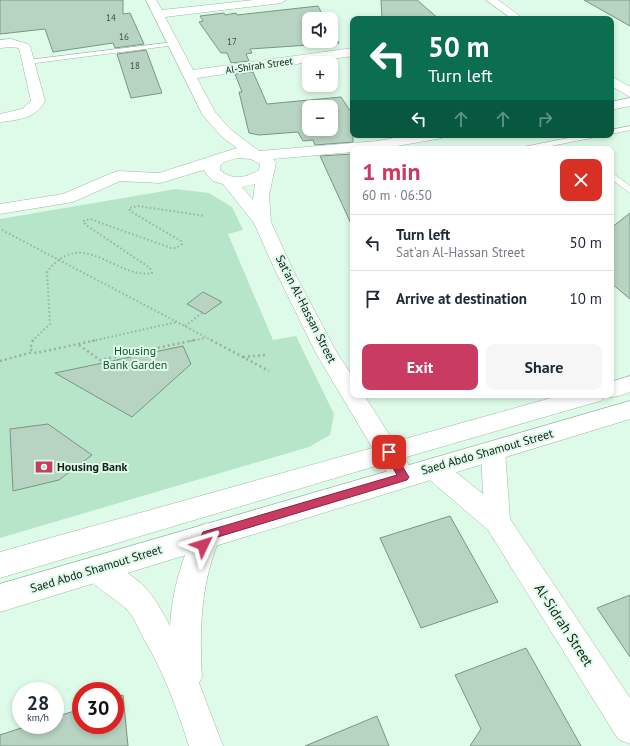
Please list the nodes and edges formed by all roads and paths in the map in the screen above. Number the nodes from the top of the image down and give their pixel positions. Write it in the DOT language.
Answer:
graph roads {
  1 [pos="151,0"];
  2 [pos="281,0"];
  3 [pos="491,0"];
  4 [pos="159,14"];
  5 [pos="515,16"];
  6 [pos="0,44"];
  7 [pos="174,44"];
  8 [pos="350,52"];
  9 [pos="28,62"];
  10 [pos="188,75"];
  11 [pos="614,82"];
  12 [pos="630,93"];
  13 [pos="630,102"];
  14 [pos="614,105"];
  15 [pos="209,114"];
  16 [pos="0,118"];
  17 [pos="630,128"];
  18 [pos="614,131"];
  19 [pos="423,138"];
  20 [pos="562,138"];
  21 [pos="581,138"];
  22 [pos="566,141"];
  23 [pos="385,146"];
  24 [pos="539,146"];
  25 [pos="573,146"];
  26 [pos="350,149"];
  27 [pos="334,150"];
  28 [pos="216,151"];
  29 [pos="257,155"];
  30 [pos="265,174"];
  31 [pos="118,176"];
  32 [pos="614,177"];
  33 [pos="225,181"];
  34 [pos="630,190"];
  35 [pos="0,209"];
  36 [pos="205,216"];
  37 [pos="262,222"];
  38 [pos="2,230"];
  39 [pos="58,259"];
  40 [pos="202,313"];
  41 [pos="177,322"];
  42 [pos="185,326"];
  43 [pos="207,338"];
  44 [pos="78,344"];
  45 [pos="34,351"];
  46 [pos="265,355"];
  47 [pos="243,357"];
  48 [pos="0,361"];
  49 [pos="269,371"];
  50 [pos="630,384"];
  51 [pos="614,389"];
  52 [pos="350,390"];
  53 [pos="355,398"];
  54 [pos="582,398"];
  55 [pos="630,410"];
  56 [pos="494,451"];
  57 [pos="389,452"];
  58 [pos="432,468"];
  59 [pos="403,477"];
  60 [pos="498,522"];
  61 [pos="207,535"];
  62 [pos="0,565"];
  63 [pos="96,569"];
  64 [pos="0,598"];
  65 [pos="186,689"];
  66 [pos="630,727"];
  67 [pos="206,746"];
  1 -- 4 [label="street"];
  2 -- 4 [label="street"];
  3 -- 5 [label="street"];
  4 -- 7 [label="street"];
  6 -- 9 [label="street"];
  7 -- 9 [label="lane"];
  7 -- 10 [label="street"];
  8 -- 10 [label="street, Al-Shirah Street"];
  9 -- 16 [label="street"];
  10 -- 15 [label="street"];
  11 -- 12 [label="street"];
  13 -- 14 [label="street"];
  15 -- 28 [label="street"];
  15 -- 29 [label="street"];
  17 -- 18 [label="lane"];
  19 -- 23 [label="street"];
  20 -- 22 [label="lane"];
  21 -- 22 [label="lane"];
  22 -- 24 [label="lane"];
  22 -- 25 [label="lane"];
  26 -- 27 [label="street"];
  27 -- 29 [label="street"];
  27 -- 30 [label="street"];
  28 -- 29 [label="street"];
  28 -- 31 [label="street"];
  28 -- 33 [label="street, Sat'an Al-Hassan Street"];
  29 -- 30 [label="street"];
  30 -- 33 [label="street"];
  30 -- 37 [label="street, Sat'an Al-Hassan Street"];
  31 -- 33 [label="street"];
  31 -- 35 [label="street"];
  32 -- 34 [label="lane"];
  33 -- 37 [label="street, Sat'an Al-Hassan Street"];
  36 -- 39 [label="path"];
  37 -- 52 [label="street, Sat'an Al-Hassan Street"];
  38 -- 39 [label="path"];
  39 -- 41 [label="path"];
  39 -- 45 [label="path"];
  40 -- 42 [label="path"];
  41 -- 42 [label="path"];
  41 -- 44 [label="path"];
  42 -- 43 [label="path"];
  43 -- 44 [label="path"];
  43 -- 47 [label="path"];
  44 -- 45 [label="path"];
  45 -- 48 [label="path"];
  46 -- 47 [label="path"];
  47 -- 49 [label="path"];
  50 -- 51 [label="street"];
  53 -- 57 [label="street, Sat'an Al-Hassan Street"];
  54 -- 57 [label="street"];
  55 -- 56 [label="street, Saed Abdo Shamout Street"];
  56 -- 58 [label="street, Saed Abdo Shamout Street"];
  56 -- 60 [label="street, Al-Sidrah Street"];
  57 -- 59 [label="street, Sat'an Al-Hassan Street"];
  57 -- 62 [label="street"];
  58 -- 59 [label="street, Saed Abdo Shamout Street"];
  58 -- 60 [label="street, Al-Sidrah Street"];
  59 -- 61 [label="street, Saed Abdo Shamout Street"];
  60 -- 66 [label="street, Al-Sidrah Street"];
  61 -- 63 [label="street, Saed Abdo Shamout Street"];
  61 -- 65 [label="street"];
  63 -- 64 [label="street, Saed Abdo Shamout Street"];
  63 -- 65 [label="street"];
  65 -- 67 [label="street"];
}
